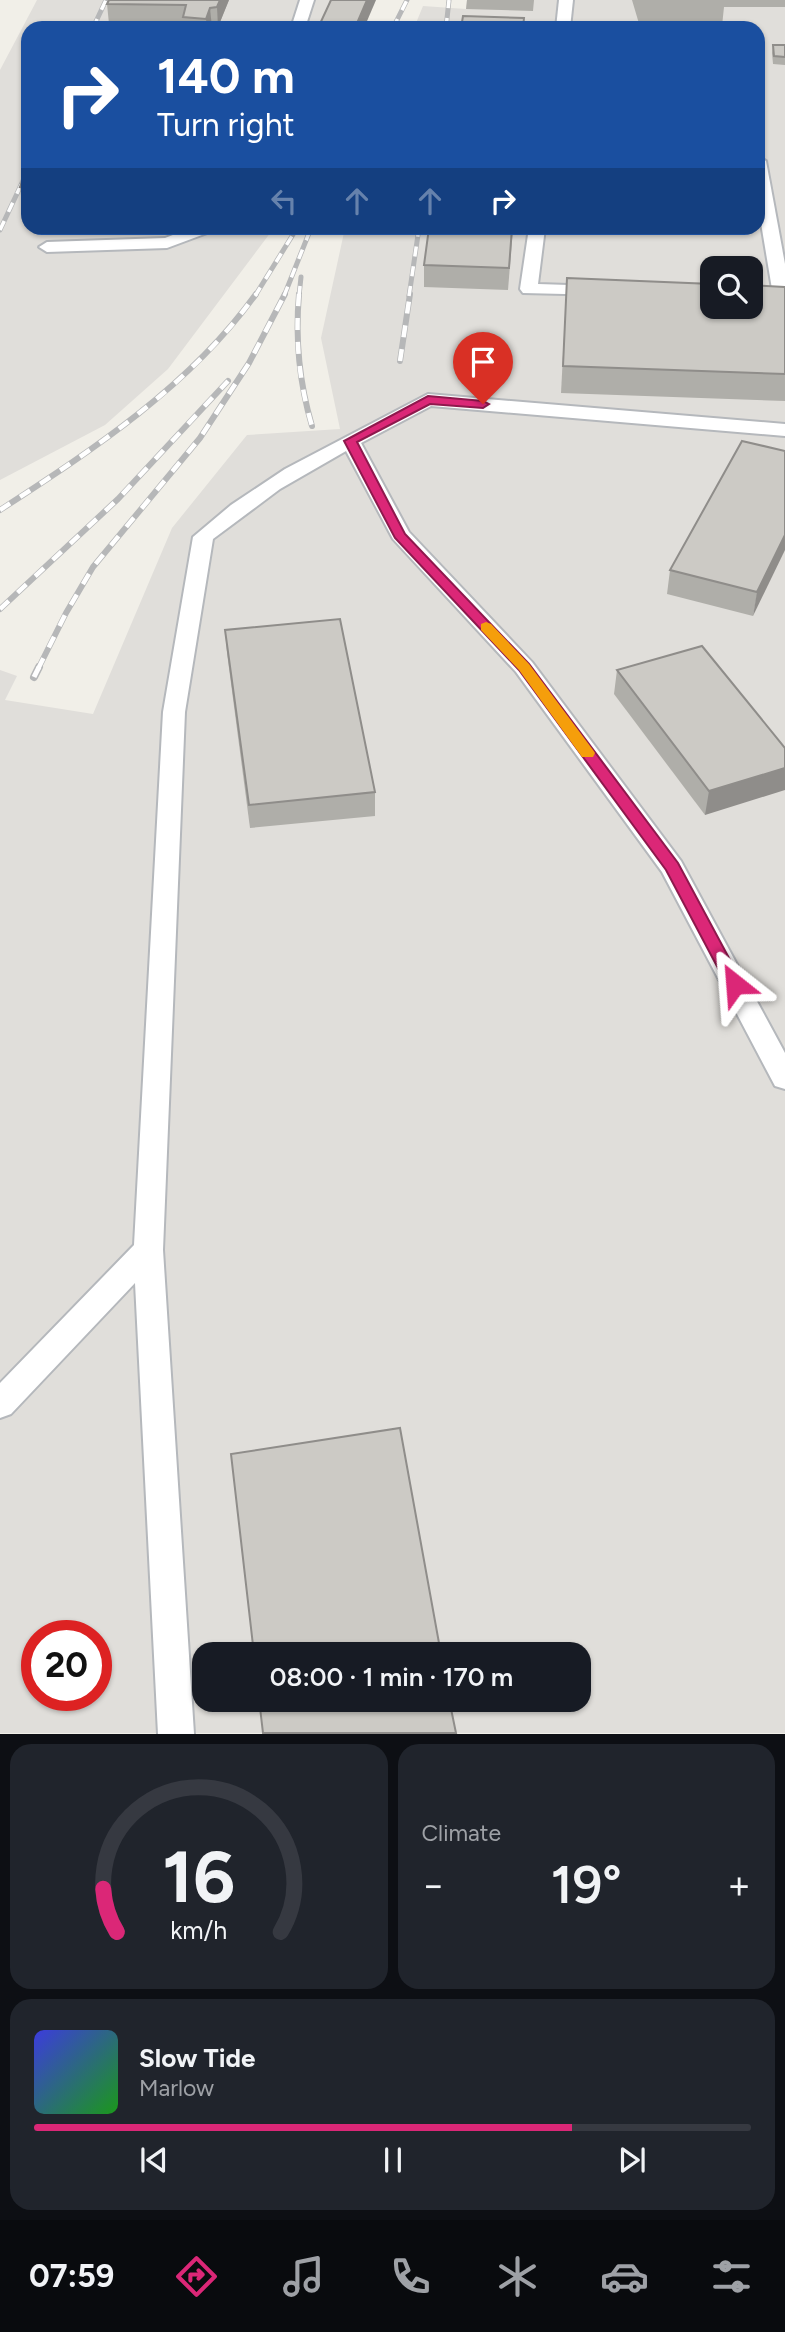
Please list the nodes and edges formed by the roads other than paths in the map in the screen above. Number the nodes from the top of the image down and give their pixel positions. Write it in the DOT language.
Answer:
graph roads {
  1 [pos="307,0"];
  2 [pos="566,0"];
  3 [pos="300,21"];
  4 [pos="564,21"];
  5 [pos="765,198"];
  6 [pos="187,235"];
  7 [pos="536,235"];
  8 [pos="47,247"];
  9 [pos="621,291"];
  10 [pos="763,295"];
  11 [pos="784,295"];
  12 [pos="785,430"];
  13 [pos="350,441"];
  14 [pos="785,1078"];
  15 [pos="148,1250"];
  16 [pos="0,1404"];
  17 [pos="176,1734"];
  1 -- 3 [label="lane"];
  2 -- 4 [label="lane"];
  5 -- 11 [label="lane"];
  6 -- 8 [label="lane"];
  7 -- 9 [label="lane"];
  10 -- 11 [label="lane"];
  12 -- 13 [label="lane"];
  13 -- 14 [label="lane"];
  13 -- 15 [label="lane"];
  15 -- 16 [label="lane"];
  15 -- 17 [label="lane"];
}
